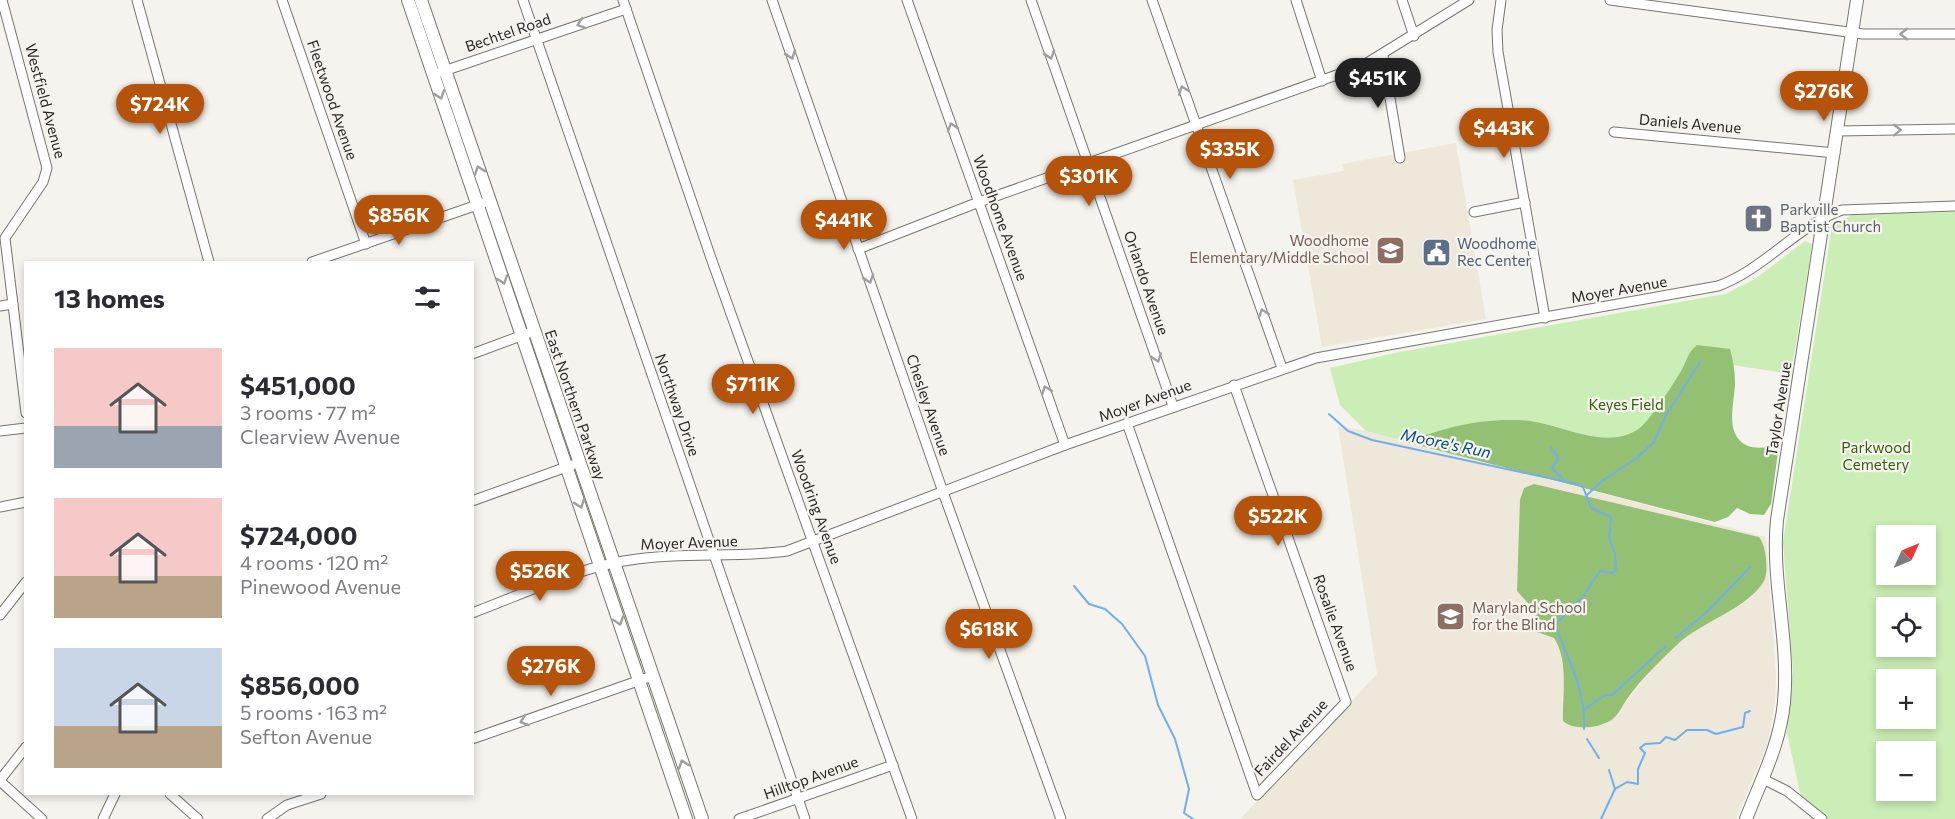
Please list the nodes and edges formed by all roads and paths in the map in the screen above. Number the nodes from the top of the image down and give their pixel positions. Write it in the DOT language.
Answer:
graph roads {
  1 [pos="2,0"];
  2 [pos="137,0"];
  3 [pos="282,0"];
  4 [pos="408,0"];
  5 [pos="421,0"];
  6 [pos="523,0"];
  7 [pos="772,0"];
  8 [pos="907,0"];
  9 [pos="1030,0"];
  10 [pos="1152,0"];
  11 [pos="1296,0"];
  12 [pos="1402,0"];
  13 [pos="1469,0"];
  14 [pos="1501,0"];
  15 [pos="1610,0"];
  16 [pos="1857,0"];
  17 [pos="625,4"];
  18 [pos="1686,5"];
  19 [pos="1853,32"];
  20 [pos="1955,34"];
  21 [pos="1414,36"];
  22 [pos="537,39"];
  23 [pos="1383,56"];
  24 [pos="439,73"];
  25 [pos="1322,81"];
  26 [pos="1196,126"];
  27 [pos="1955,129"];
  28 [pos="1838,131"];
  29 [pos="1614,132"];
  30 [pos="1835,153"];
  31 [pos="1400,158"];
  32 [pos="1088,164"];
  33 [pos="484,202"];
  34 [pos="979,202"];
  35 [pos="1525,202"];
  36 [pos="1955,206"];
  37 [pos="1474,212"];
  38 [pos="1825,217"];
  39 [pos="0,225"];
  40 [pos="5,238"];
  41 [pos="366,244"];
  42 [pos="858,249"];
  43 [pos="209,261"];
  44 [pos="315,261"];
  45 [pos="13,304"];
  46 [pos="0,306"];
  47 [pos="1545,318"];
  48 [pos="528,333"];
  49 [pos="474,353"];
  50 [pos="23,364"];
  51 [pos="1282,368"];
  52 [pos="24,380"];
  53 [pos="1234,385"];
  54 [pos="1173,406"];
  55 [pos="1126,423"];
  56 [pos="24,428"];
  57 [pos="0,430"];
  58 [pos="1065,445"];
  59 [pos="579,462"];
  60 [pos="567,466"];
  61 [pos="943,492"];
  62 [pos="474,500"];
  63 [pos="24,502"];
  64 [pos="0,507"];
  65 [pos="813,543"];
  66 [pos="713,556"];
  67 [pos="614,563"];
  68 [pos="601,566"];
  69 [pos="24,584"];
  70 [pos="1,611"];
  71 [pos="474,612"];
  72 [pos="652,676"];
  73 [pos="638,681"];
  74 [pos="1346,702"];
  75 [pos="474,738"];
  76 [pos="24,750"];
  77 [pos="893,765"];
  78 [pos="1763,779"];
  79 [pos="0,780"];
  80 [pos="115,795"];
  81 [pos="171,795"];
  82 [pos="318,795"];
  83 [pos="798,798"];
  84 [pos="42,819"];
  85 [pos="103,819"];
  86 [pos="198,819"];
  87 [pos="267,819"];
  88 [pos="686,819"];
  89 [pos="702,819"];
  90 [pos="739,819"];
  91 [pos="805,819"];
  92 [pos="912,819"];
  93 [pos="1061,819"];
  94 [pos="1746,819"];
  95 [pos="1822,819"];
  1 -- 40 [label="street, Westfield Avenue"];
  2 -- 43 [label="street"];
  3 -- 41 [label="street, Fleetwood Avenue"];
  4 -- 24 [label="main road, East Northern Parkway"];
  5 -- 24 [label="main road, East Northern Parkway"];
  6 -- 22 [label="street, Northway Drive"];
  7 -- 42 [label="street, Chesley Avenue, one-way"];
  34 -- 8 [label="street, Woodhome Avenue, one-way"];
  9 -- 32 [label="street, Orlando Avenue, one-way"];
  26 -- 10 [label="street, one-way"];
  11 -- 25 [label="street"];
  12 -- 21 [label="street"];
  13 -- 21 [label="street"];
  14 -- 35 [label="street"];
  15 -- 18 [label="street"];
  16 -- 19 [label="main road, Taylor Avenue"];
  17 -- 22 [label="street, Bechtel Road, one-way"];
  17 -- 65 [label="street, Woodring Avenue"];
  18 -- 19 [label="street"];
  20 -- 19 [label="street, one-way"];
  19 -- 28 [label="main road, Taylor Avenue"];
  21 -- 23 [label="street"];
  22 -- 24 [label="street, Bechtel Road"];
  22 -- 66 [label="street, Northway Drive"];
  23 -- 25 [label="street"];
  23 -- 31 [label="street"];
  24 -- 33 [label="main road, East Northern Parkway"];
  25 -- 26 [label="street"];
  26 -- 32 [label="street"];
  51 -- 26 [label="street, one-way"];
  28 -- 27 [label="street, one-way"];
  28 -- 30 [label="main road, Taylor Avenue"];
  29 -- 30 [label="street, Daniels Avenue"];
  30 -- 38 [label="main road, Taylor Avenue"];
  32 -- 34 [label="street"];
  32 -- 54 [label="street, Orlando Avenue, one-way"];
  33 -- 41 [label="street"];
  33 -- 48 [label="main road, East Northern Parkway"];
  34 -- 42 [label="street"];
  58 -- 34 [label="street, Woodhome Avenue, one-way"];
  35 -- 37 [label="street"];
  35 -- 47 [label="street"];
  36 -- 38 [label="street, Moyer Avenue"];
  38 -- 47 [label="street, Moyer Avenue"];
  38 -- 78 [label="main road, Taylor Avenue"];
  39 -- 40 [label="street"];
  40 -- 45 [label="street"];
  41 -- 44 [label="street"];
  42 -- 61 [label="street, Chesley Avenue, one-way"];
  45 -- 46 [label="street"];
  45 -- 50 [label="street"];
  47 -- 51 [label="street, Moyer Avenue"];
  48 -- 49 [label="street"];
  48 -- 59 [label="main road, East Northern Parkway"];
  48 -- 60 [label="main road, East Northern Parkway"];
  50 -- 52 [label="street"];
  51 -- 53 [label="street, Moyer Avenue"];
  53 -- 54 [label="street, Moyer Avenue"];
  53 -- 74 [label="street, Rosalie Avenue"];
  54 -- 55 [label="street, Moyer Avenue"];
  55 -- 58 [label="street, Moyer Avenue"];
  55 -- 74 [label="street, Fairdel Avenue"];
  56 -- 57 [label="street"];
  58 -- 61 [label="street, Moyer Avenue"];
  59 -- 60 [label="street"];
  59 -- 67 [label="main road, East Northern Parkway"];
  60 -- 62 [label="street"];
  60 -- 68 [label="main road, East Northern Parkway, one-way"];
  61 -- 65 [label="street, Moyer Avenue"];
  61 -- 93 [label="street, Chesley Avenue"];
  63 -- 64 [label="street"];
  65 -- 66 [label="street, Moyer Avenue"];
  65 -- 77 [label="street, Woodring Avenue"];
  66 -- 67 [label="street, Moyer Avenue"];
  66 -- 83 [label="street, Northway Drive"];
  67 -- 68 [label="street, Moyer Avenue"];
  67 -- 72 [label="main road, East Northern Parkway"];
  68 -- 71 [label="street, Moyer Avenue"];
  68 -- 73 [label="main road, East Northern Parkway, one-way"];
  69 -- 70 [label="street"];
  72 -- 73 [label="street"];
  89 -- 72 [label="main road, East Northern Parkway, one-way"];
  73 -- 75 [label="street, one-way"];
  73 -- 88 [label="main road, East Northern Parkway"];
  76 -- 79 [label="street"];
  77 -- 83 [label="street, Hilltop Avenue"];
  77 -- 92 [label="street, Woodring Avenue"];
  78 -- 94 [label="main road, Taylor Avenue"];
  78 -- 95 [label="street"];
  79 -- 84 [label="street"];
  80 -- 85 [label="street"];
  81 -- 86 [label="street"];
  82 -- 87 [label="street"];
  83 -- 90 [label="street, Hilltop Avenue"];
  83 -- 91 [label="street, Northway Drive"];
}
